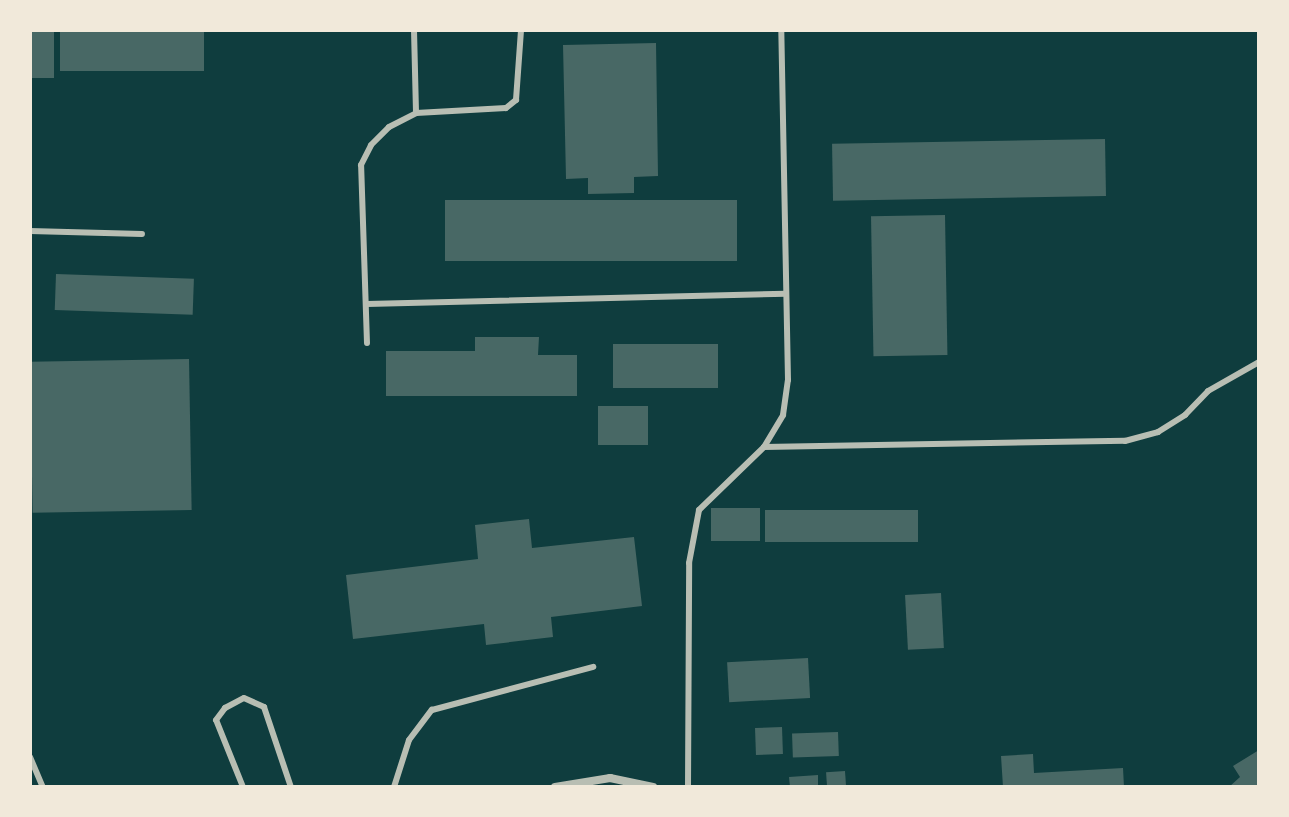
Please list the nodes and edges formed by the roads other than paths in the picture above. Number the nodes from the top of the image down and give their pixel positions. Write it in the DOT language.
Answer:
graph roads {
  1 [pos="414,30"];
  2 [pos="521,30"];
  3 [pos="781,30"];
  4 [pos="416,113"];
  5 [pos="30,231"];
  6 [pos="142,234"];
  7 [pos="786,294"];
  8 [pos="367,304"];
  9 [pos="367,343"];
  10 [pos="1259,362"];
  11 [pos="764,447"];
  12 [pos="593,667"];
  13 [pos="30,757"];
  14 [pos="43,787"];
  15 [pos="243,787"];
  16 [pos="291,787"];
  17 [pos="394,787"];
  18 [pos="555,787"];
  19 [pos="653,787"];
  20 [pos="688,787"];
  1 -- 4 [label="lane"];
  2 -- 4 [label="lane"];
  3 -- 7 [label="lane"];
  4 -- 8 [label="lane"];
  5 -- 6 [label="lane"];
  7 -- 8 [label="lane"];
  7 -- 11 [label="lane"];
  8 -- 9 [label="lane"];
  10 -- 11 [label="lane"];
  11 -- 20 [label="lane"];
  12 -- 17 [label="lane"];
  13 -- 14 [label="lane"];
  15 -- 16 [label="lane"];
  18 -- 19 [label="street"];
}
